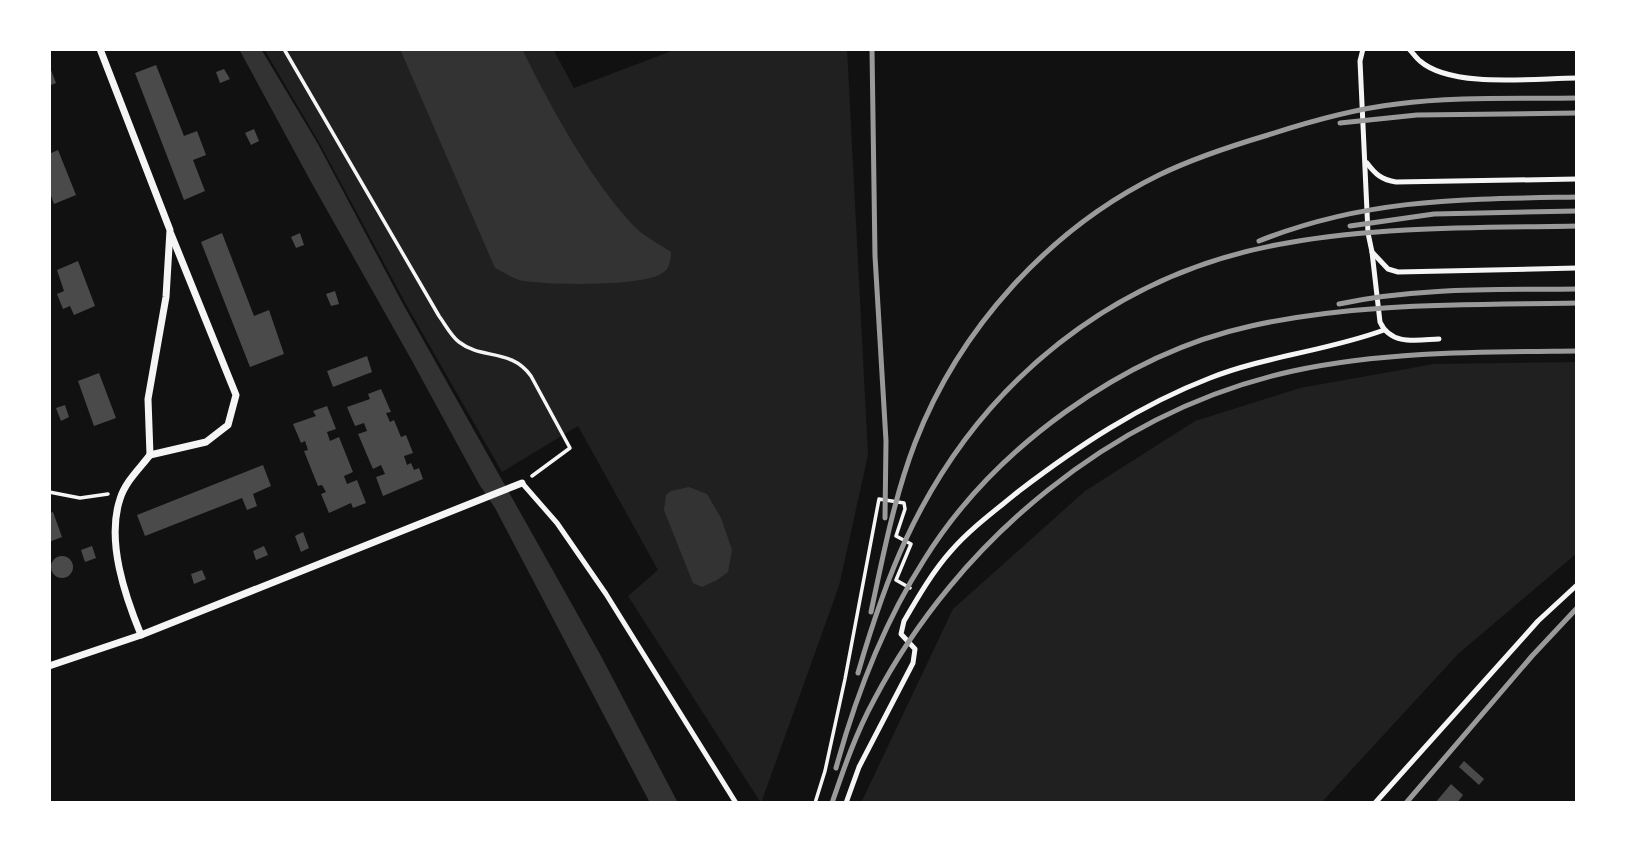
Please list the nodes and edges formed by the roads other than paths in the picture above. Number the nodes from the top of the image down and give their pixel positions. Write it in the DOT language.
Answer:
graph roads {
  1 [pos="100,49"];
  2 [pos="1363,49"];
  3 [pos="1409,49"];
  4 [pos="1577,78"];
  5 [pos="1366,162"];
  6 [pos="1577,178"];
  7 [pos="170,230"];
  8 [pos="1373,253"];
  9 [pos="1577,268"];
  10 [pos="1384,330"];
  11 [pos="1439,340"];
  12 [pos="150,455"];
  13 [pos="522,483"];
  14 [pos="1577,585"];
  15 [pos="141,635"];
  16 [pos="49,666"];
  17 [pos="736,803"];
  18 [pos="846,803"];
  19 [pos="1376,803"];
  1 -- 7 [label="street"];
  2 -- 5 [label="lane"];
  3 -- 4 [label="lane"];
  5 -- 6 [label="lane"];
  5 -- 8 [label="lane"];
  7 -- 12 [label="street"];
  7 -- 12 [label="street"];
  8 -- 9 [label="lane"];
  8 -- 10 [label="lane"];
  10 -- 11 [label="lane"];
  10 -- 18 [label="lane"];
  12 -- 15 [label="street"];
  13 -- 15 [label="street"];
  13 -- 17 [label="lane"];
  14 -- 19 [label="lane"];
  15 -- 16 [label="street"];
}
